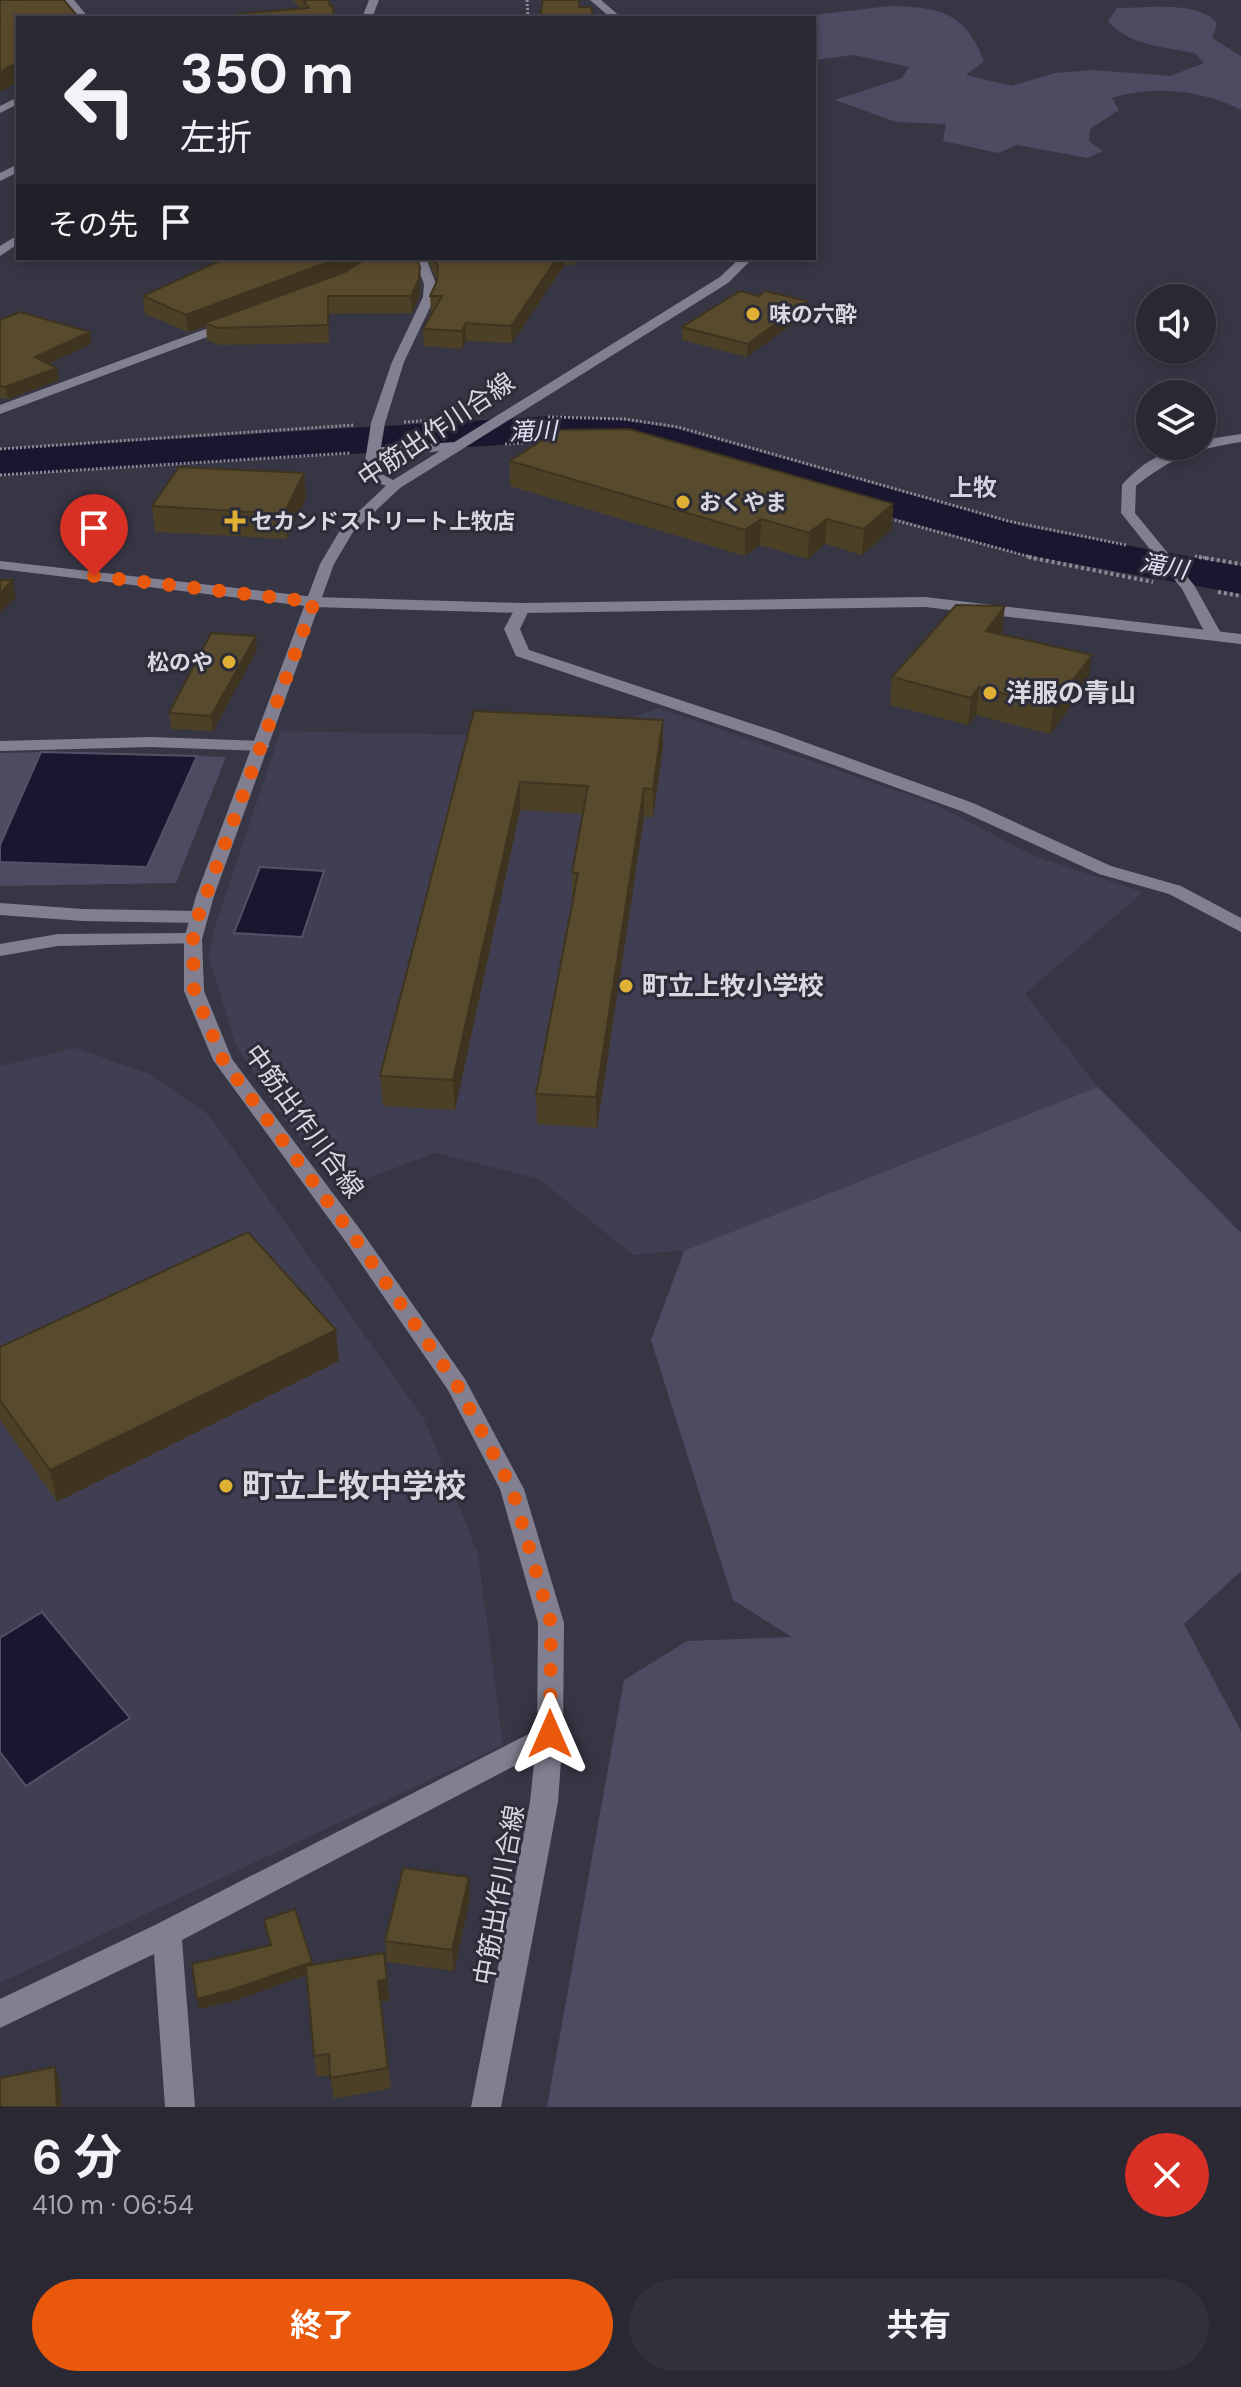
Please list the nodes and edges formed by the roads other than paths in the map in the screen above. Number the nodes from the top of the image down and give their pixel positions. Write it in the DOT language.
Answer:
graph roads {
  1 [pos="69,0"];
  2 [pos="595,0"];
  3 [pos="82,16"];
  4 [pos="615,16"];
  5 [pos="15,234"];
  6 [pos="0,252"];
  7 [pos="421,260"];
  8 [pos="745,260"];
  9 [pos="243,319"];
  10 [pos="0,410"];
  11 [pos="1241,438"];
  12 [pos="1216,442"];
  13 [pos="456,446"];
  14 [pos="374,452"];
  15 [pos="1162,460"];
  16 [pos="395,485"];
  17 [pos="0,565"];
  18 [pos="314,602"];
  19 [pos="522,608"];
  20 [pos="1214,635"];
  21 [pos="1241,639"];
  22 [pos="0,746"];
  23 [pos="262,746"];
  24 [pos="0,909"];
  25 [pos="1241,926"];
  26 [pos="195,928"];
  27 [pos="0,950"];
  28 [pos="550,1734"];
  29 [pos="167,1933"];
  30 [pos="0,2014"];
  31 [pos="180,2107"];
  32 [pos="486,2107"];
  1 -- 3 [label="street"];
  2 -- 4 [label="street"];
  5 -- 6 [label="street"];
  7 -- 14 [label="street"];
  8 -- 13 [label="street, 中筋出作川合線"];
  9 -- 10 [label="street"];
  11 -- 12 [label="street"];
  13 -- 14 [label="street"];
  13 -- 16 [label="street, 中筋出作川合線"];
  14 -- 16 [label="street"];
  15 -- 20 [label="street"];
  16 -- 18 [label="street, 中筋出作川合線"];
  17 -- 18 [label="street"];
  18 -- 19 [label="street"];
  18 -- 23 [label="street, 中筋出作川合線"];
  19 -- 20 [label="street"];
  19 -- 25 [label="street"];
  20 -- 21 [label="street"];
  22 -- 23 [label="street"];
  23 -- 26 [label="street, 中筋出作川合線"];
  24 -- 26 [label="street"];
  26 -- 27 [label="street"];
  26 -- 28 [label="street, 中筋出作川合線"];
  28 -- 29 [label="street"];
  28 -- 32 [label="street, 中筋出作川合線"];
  29 -- 30 [label="street"];
  29 -- 31 [label="street"];
}
